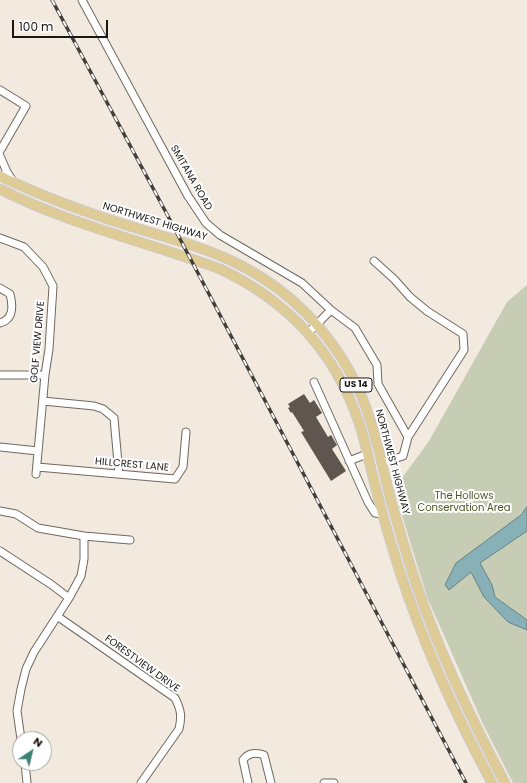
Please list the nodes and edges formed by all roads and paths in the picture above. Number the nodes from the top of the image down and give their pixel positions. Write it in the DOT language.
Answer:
graph roads {
  1 [pos="82,0"];
  2 [pos="0,92"];
  3 [pos="0,135"];
  4 [pos="7,139"];
  5 [pos="0,151"];
  6 [pos="0,156"];
  7 [pos="0,176"];
  8 [pos="14,183"];
  9 [pos="0,189"];
  10 [pos="0,238"];
  11 [pos="374,261"];
  12 [pos="0,288"];
  13 [pos="331,310"];
  14 [pos="0,323"];
  15 [pos="316,325"];
  16 [pos="308,332"];
  17 [pos="0,375"];
  18 [pos="45,375"];
  19 [pos="314,382"];
  20 [pos="43,401"];
  21 [pos="186,432"];
  22 [pos="408,437"];
  23 [pos="0,447"];
  24 [pos="38,451"];
  25 [pos="367,454"];
  26 [pos="349,461"];
  27 [pos="381,463"];
  28 [pos="36,471"];
  29 [pos="119,474"];
  30 [pos="0,511"];
  31 [pos="383,514"];
  32 [pos="84,536"];
  33 [pos="130,540"];
  34 [pos="0,551"];
  35 [pos="69,598"];
  36 [pos="57,616"];
  37 [pos="20,731"];
  38 [pos="25,771"];
  39 [pos="27,783"];
  40 [pos="141,783"];
  41 [pos="248,783"];
  42 [pos="271,783"];
  43 [pos="324,783"];
  44 [pos="334,783"];
  45 [pos="492,783"];
  46 [pos="505,783"];
  1 -- 13 [label="street, SMITANA ROAD"];
  2 -- 4 [label="street"];
  3 -- 4 [label="street"];
  4 -- 5 [label="street"];
  6 -- 8 [label="street"];
  7 -- 8 [label="main road, NORTHWEST HIGHWAY / US 14"];
  8 -- 15 [label="main road, NORTHWEST HIGHWAY / US 14"];
  9 -- 16 [label="main road, US 14"];
  10 -- 18 [label="street, GOLF VIEW DRIVE"];
  11 -- 22 [label="street"];
  12 -- 14 [label="street"];
  13 -- 15 [label="street"];
  13 -- 22 [label="street, SMITANA ROAD"];
  15 -- 16 [label="street"];
  15 -- 27 [label="main road, NORTHWEST HIGHWAY / US 14"];
  16 -- 25 [label="main road, US 14"];
  17 -- 18 [label="street"];
  18 -- 20 [label="street, GOLF VIEW DRIVE"];
  19 -- 26 [label="street"];
  20 -- 24 [label="street, GOLF VIEW DRIVE"];
  20 -- 29 [label="street"];
  21 -- 29 [label="street, HILLCREST LANE"];
  22 -- 27 [label="street"];
  23 -- 24 [label="street"];
  24 -- 28 [label="street, GOLF VIEW DRIVE"];
  25 -- 26 [label="street"];
  25 -- 31 [label="main road, US 14"];
  26 -- 31 [label="street"];
  27 -- 46 [label="main road, NORTHWEST HIGHWAY / US 14"];
  28 -- 29 [label="street, HILLCREST LANE"];
  30 -- 32 [label="street"];
  31 -- 45 [label="main road, US 14"];
  32 -- 33 [label="street"];
  32 -- 35 [label="street"];
  34 -- 35 [label="street"];
  35 -- 36 [label="street"];
  36 -- 37 [label="street"];
  36 -- 40 [label="street, FORESTVIEW DRIVE"];
  38 -- 39 [label="street"];
  41 -- 42 [label="street"];
  43 -- 44 [label="street"];
}
